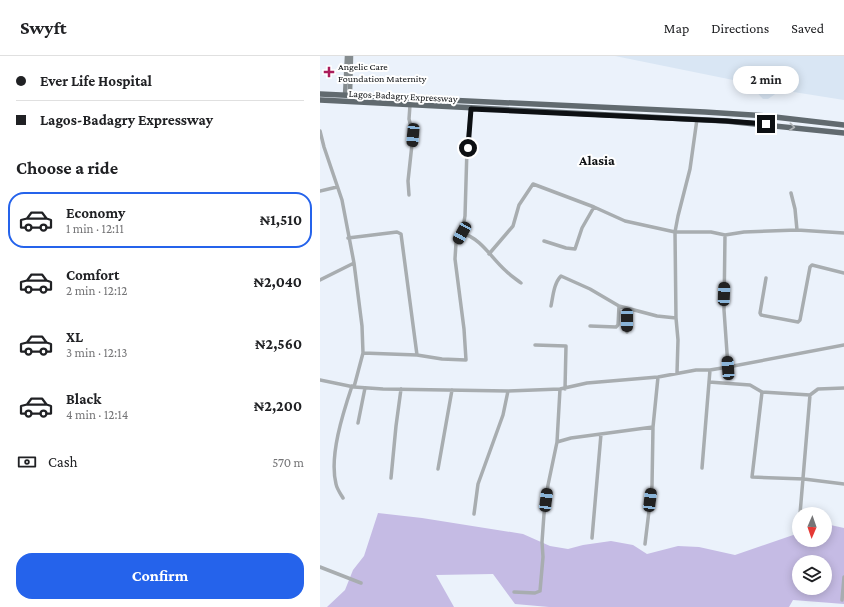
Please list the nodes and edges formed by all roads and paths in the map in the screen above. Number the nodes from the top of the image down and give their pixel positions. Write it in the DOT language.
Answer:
graph roads {
  1 [pos="347,56"];
  2 [pos="352,56"];
  3 [pos="320,94"];
  4 [pos="348,95"];
  5 [pos="320,100"];
  6 [pos="410,105"];
  7 [pos="471,109"];
  8 [pos="697,119"];
  9 [pos="844,125"];
  10 [pos="320,130"];
  11 [pos="844,133"];
  12 [pos="337,187"];
  13 [pos="320,191"];
  14 [pos="791,193"];
  15 [pos="409,195"];
  16 [pos="594,207"];
  17 [pos="797,230"];
  18 [pos="675,232"];
  19 [pos="462,233"];
  20 [pos="844,233"];
  21 [pos="725,235"];
  22 [pos="348,238"];
  23 [pos="544,241"];
  24 [pos="489,254"];
  25 [pos="354,264"];
  26 [pos="844,273"];
  27 [pos="766,278"];
  28 [pos="320,280"];
  29 [pos="521,283"];
  30 [pos="551,306"];
  31 [pos="619,306"];
  32 [pos="627,308"];
  33 [pos="676,318"];
  34 [pos="590,326"];
  35 [pos="627,332"];
  36 [pos="844,344"];
  37 [pos="535,345"];
  38 [pos="363,353"];
  39 [pos="417,355"];
  40 [pos="728,368"];
  41 [pos="710,370"];
  42 [pos="677,373"];
  43 [pos="658,377"];
  44 [pos="320,380"];
  45 [pos="709,382"];
  46 [pos="353,387"];
  47 [pos="365,388"];
  48 [pos="844,388"];
  49 [pos="400,389"];
  50 [pos="563,389"];
  51 [pos="452,390"];
  52 [pos="508,391"];
  53 [pos="762,392"];
  54 [pos="810,395"];
  55 [pos="358,422"];
  56 [pos="653,427"];
  57 [pos="601,434"];
  58 [pos="557,442"];
  59 [pos="702,468"];
  60 [pos="438,469"];
  61 [pos="391,478"];
  62 [pos="804,479"];
  63 [pos="844,484"];
  64 [pos="343,498"];
  65 [pos="801,507"];
  66 [pos="474,514"];
  67 [pos="592,538"];
  68 [pos="645,544"];
  69 [pos="320,567"];
  70 [pos="844,577"];
  71 [pos="361,584"];
  72 [pos="514,592"];
  73 [pos="842,600"];
  1 -- 4 [label="main road"];
  2 -- 4 [label="main road"];
  3 -- 4 [label="highway, Lagos-Badagry Expressway"];
  4 -- 9 [label="highway, Lagos-Badagry Expressway"];
  5 -- 6 [label="highway, Lagos-Badagry Expressway"];
  6 -- 7 [label="highway, Lagos-Badagry Expressway"];
  6 -- 15 [label="street"];
  7 -- 8 [label="highway, Lagos-Badagry Expressway"];
  7 -- 19 [label="street"];
  8 -- 11 [label="highway, Lagos-Badagry Expressway, one-way"];
  8 -- 18 [label="street"];
  10 -- 12 [label="street"];
  12 -- 13 [label="street"];
  12 -- 22 [label="street"];
  14 -- 17 [label="street"];
  16 -- 18 [label="street"];
  16 -- 23 [label="street"];
  16 -- 24 [label="street"];
  17 -- 20 [label="street"];
  17 -- 21 [label="street"];
  18 -- 21 [label="street"];
  18 -- 33 [label="street"];
  19 -- 24 [label="street"];
  19 -- 39 [label="street"];
  21 -- 40 [label="street"];
  22 -- 25 [label="street"];
  22 -- 39 [label="street"];
  24 -- 29 [label="street"];
  25 -- 28 [label="street"];
  25 -- 38 [label="street"];
  26 -- 27 [label="street"];
  30 -- 31 [label="street"];
  31 -- 32 [label="street"];
  31 -- 34 [label="street"];
  32 -- 33 [label="street"];
  32 -- 35 [label="street"];
  33 -- 42 [label="street"];
  36 -- 40 [label="street"];
  37 -- 50 [label="street"];
  38 -- 39 [label="street"];
  38 -- 46 [label="street"];
  40 -- 41 [label="street"];
  41 -- 42 [label="street"];
  41 -- 45 [label="street"];
  42 -- 43 [label="street"];
  43 -- 50 [label="street"];
  43 -- 56 [label="street"];
  44 -- 46 [label="street"];
  45 -- 53 [label="street"];
  45 -- 59 [label="street"];
  46 -- 47 [label="street"];
  46 -- 64 [label="street"];
  47 -- 49 [label="street"];
  47 -- 55 [label="street"];
  48 -- 54 [label="street"];
  49 -- 51 [label="street"];
  49 -- 61 [label="street"];
  50 -- 52 [label="street"];
  50 -- 58 [label="street"];
  51 -- 52 [label="street"];
  51 -- 60 [label="street"];
  52 -- 66 [label="street"];
  53 -- 54 [label="street"];
  53 -- 62 [label="street"];
  54 -- 62 [label="street"];
  56 -- 57 [label="street"];
  56 -- 68 [label="street"];
  57 -- 58 [label="street"];
  57 -- 67 [label="street"];
  58 -- 72 [label="street"];
  62 -- 63 [label="street"];
  62 -- 65 [label="street"];
  69 -- 71 [label="street"];
  70 -- 73 [label="street"];
}
